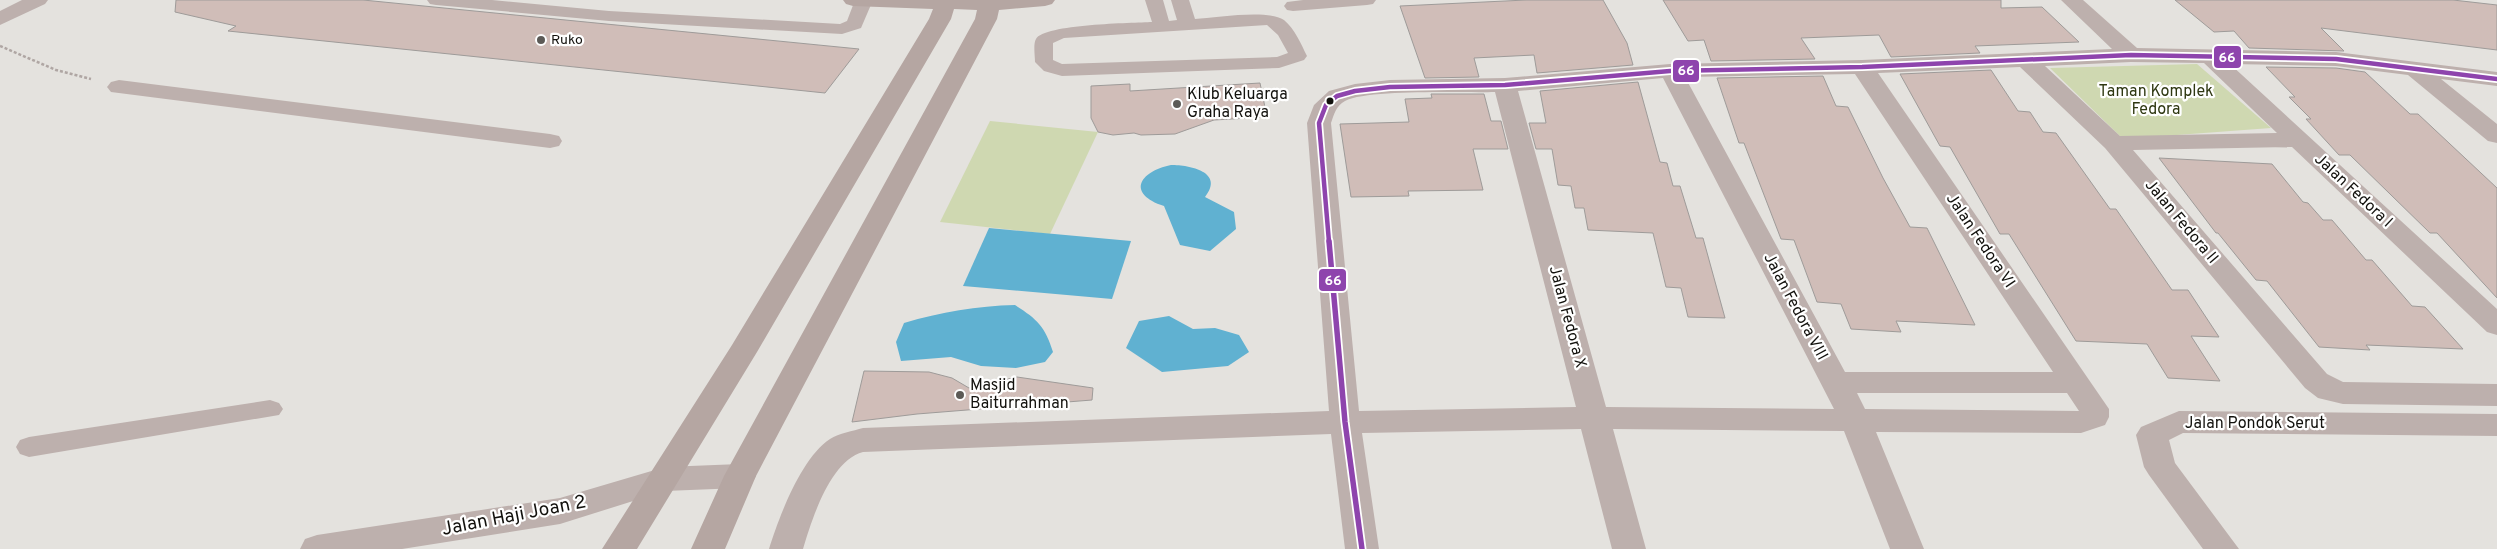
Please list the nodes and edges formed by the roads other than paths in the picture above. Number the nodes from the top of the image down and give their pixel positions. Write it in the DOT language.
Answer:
graph roads {
  1 [pos="38,0"];
  2 [pos="436,0"];
  3 [pos="853,0"];
  4 [pos="864,0"];
  5 [pos="1041,0"];
  6 [pos="1045,0"];
  7 [pos="1154,0"];
  8 [pos="1180,0"];
  9 [pos="1367,0"];
  10 [pos="2070,0"];
  11 [pos="945,1"];
  12 [pos="990,2"];
  13 [pos="1293,6"];
  14 [pos="0,19"];
  15 [pos="1188,26"];
  16 [pos="1162,27"];
  17 [pos="2130,55"];
  18 [pos="2210,56"];
  19 [pos="2027,61"];
  20 [pos="1862,67"];
  21 [pos="2414,68"];
  22 [pos="1670,71"];
  23 [pos="2497,78"];
  24 [pos="1505,85"];
  25 [pos="119,87"];
  26 [pos="2497,136"];
  27 [pos="2298,140"];
  28 [pos="550,141"];
  29 [pos="2114,143"];
  30 [pos="2497,325"];
  31 [pos="2075,382"];
  32 [pos="1836,384"];
  33 [pos="2497,395"];
  34 [pos="270,409"];
  35 [pos="1594,418"];
  36 [pos="1855,419"];
  37 [pos="1346,422"];
  38 [pos="2493,430"];
  39 [pos="29,447"];
  40 [pos="740,476"];
  41 [pos="665,479"];
  42 [pos="317,549"];
  43 [pos="619,549"];
  44 [pos="708,549"];
  45 [pos="786,549"];
  46 [pos="1362,549"];
  47 [pos="1629,549"];
  48 [pos="1907,549"];
  49 [pos="2222,549"];
  1 -- 14 [label="street"];
  2 -- 4 [label="lane"];
  3 -- 4 [label="street"];
  4 -- 11 [label="street"];
  5 -- 6 [label="street"];
  5 -- 12 [label="street"];
  7 -- 16 [label="lane"];
  8 -- 15 [label="lane"];
  9 -- 13 [label="lane"];
  10 -- 17 [label="street"];
  11 -- 12 [label="street"];
  11 -- 41 [label="street"];
  12 -- 40 [label="street"];
  15 -- 16 [label="lane"];
  15 -- 16 [label="lane"];
  17 -- 18 [label="street"];
  17 -- 19 [label="street"];
  18 -- 21 [label="street"];
  18 -- 27 [label="street, Jalan Fedora I"];
  19 -- 20 [label="street"];
  19 -- 29 [label="street, Jalan Fedora II"];
  20 -- 22 [label="street"];
  20 -- 31 [label="street, Jalan Fedora VI"];
  21 -- 23 [label="street"];
  21 -- 26 [label="street"];
  22 -- 24 [label="street"];
  22 -- 32 [label="street, Jalan Fedora VIII"];
  24 -- 35 [label="street, Jalan Fedora X"];
  24 -- 37 [label="street"];
  25 -- 28 [label="street"];
  27 -- 29 [label="street"];
  27 -- 30 [label="street, Jalan Fedora I"];
  29 -- 33 [label="street, Jalan Fedora II"];
  31 -- 32 [label="street"];
  31 -- 36 [label="street, Jalan Fedora VI"];
  32 -- 36 [label="street, Jalan Fedora VIII"];
  34 -- 39 [label="lane"];
  35 -- 36 [label="street"];
  35 -- 37 [label="street"];
  35 -- 47 [label="street, Jalan Fedora X"];
  36 -- 48 [label="street, Jalan Fedora VIII"];
  37 -- 45 [label="street"];
  37 -- 46 [label="street"];
  38 -- 49 [label="street, Jalan Pondok Serut"];
  40 -- 41 [label="street, Jalan Haji Joan 2"];
  40 -- 44 [label="street"];
  41 -- 42 [label="street, Jalan Haji Joan 2"];
  41 -- 43 [label="street"];
}
